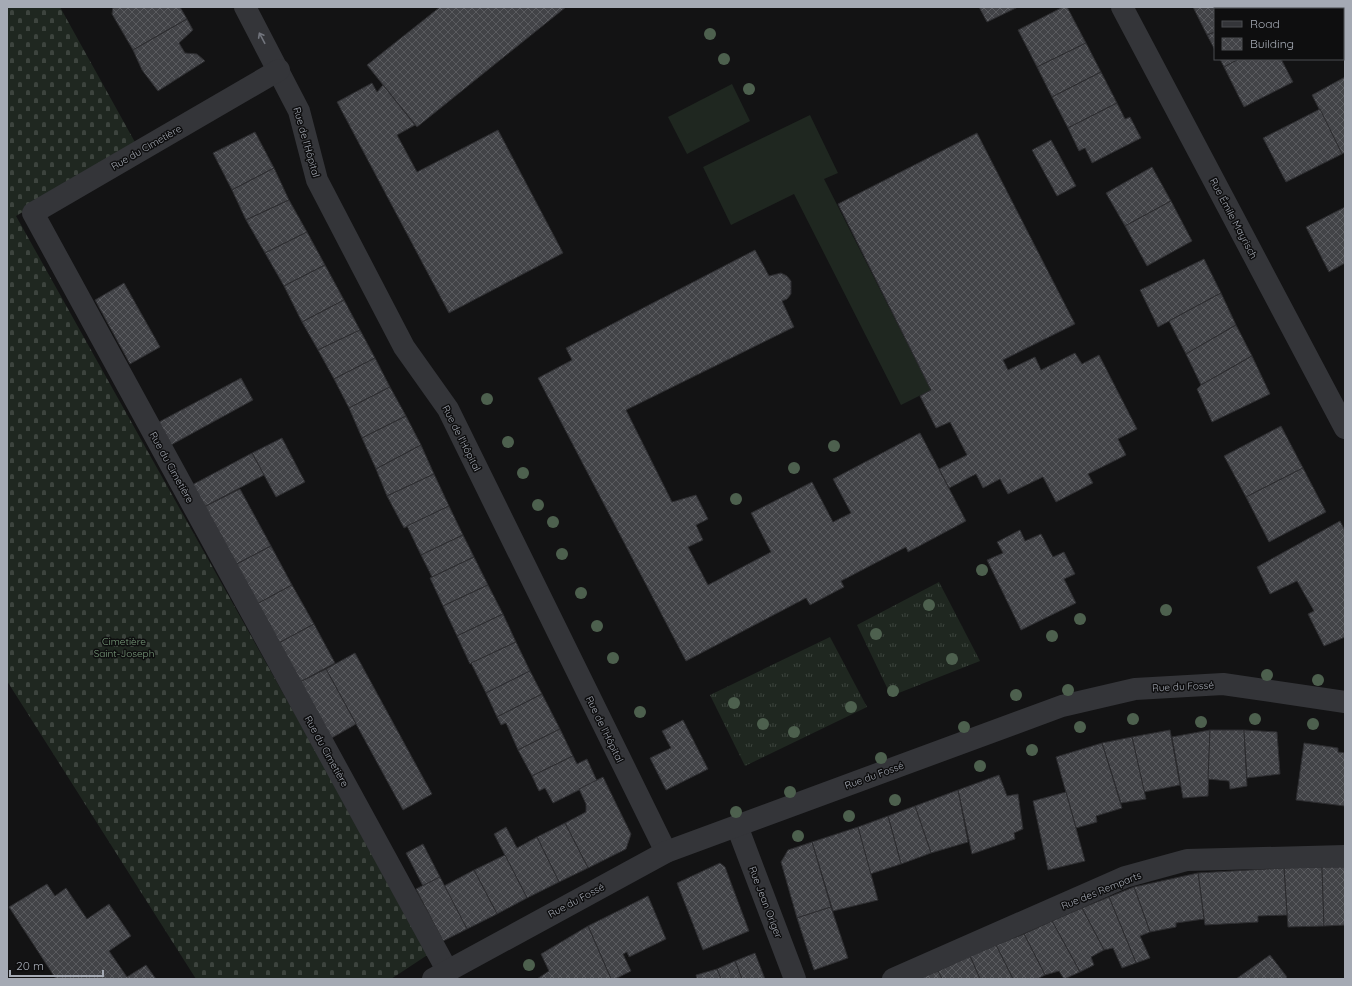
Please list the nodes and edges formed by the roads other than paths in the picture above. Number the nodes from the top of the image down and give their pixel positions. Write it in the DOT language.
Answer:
graph roads {
  1 [pos="244,7"];
  2 [pos="1122,7"];
  3 [pos="279,70"];
  4 [pos="1345,428"];
  5 [pos="1345,702"];
  6 [pos="737,826"];
  7 [pos="666,852"];
  8 [pos="1345,856"];
  9 [pos="440,975"];
  10 [pos="795,979"];
  11 [pos="893,979"];
  3 -- 1 [label="street, Rue de l'Hôpital, one-way"];
  2 -- 4 [label="street, Rue Émile Mayrisch"];
  3 -- 7 [label="street, Rue de l'Hôpital"];
  3 -- 9 [label="street, Rue du Cimetière"];
  5 -- 6 [label="street, Rue du Fossé"];
  6 -- 7 [label="street, Rue du Fossé"];
  6 -- 10 [label="street, Rue Jean Origer"];
  7 -- 9 [label="street, Rue du Fossé"];
  8 -- 11 [label="street, Rue des Remparts"];
}
